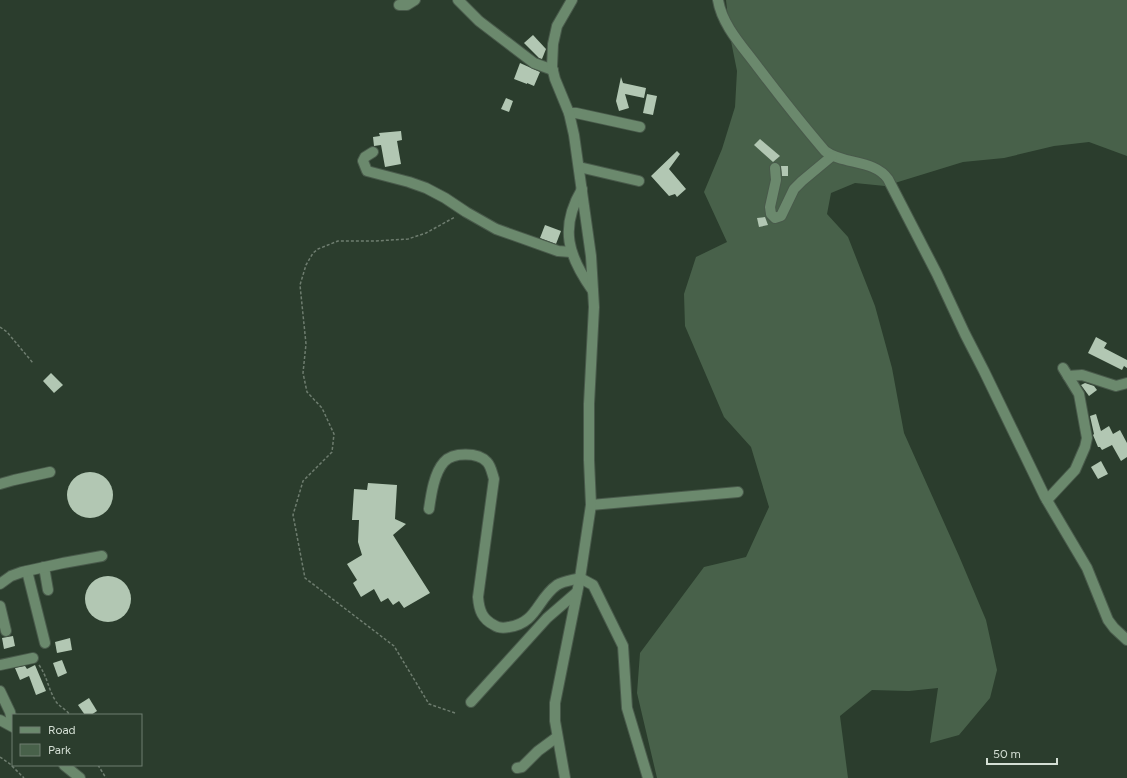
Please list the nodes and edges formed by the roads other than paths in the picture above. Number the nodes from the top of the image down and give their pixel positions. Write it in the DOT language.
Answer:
graph roads {
  1 [pos="415,0"];
  2 [pos="458,0"];
  3 [pos="572,0"];
  4 [pos="718,0"];
  5 [pos="399,5"];
  6 [pos="553,70"];
  7 [pos="569,114"];
  8 [pos="640,127"];
  9 [pos="373,152"];
  10 [pos="832,156"];
  11 [pos="579,167"];
  12 [pos="775,168"];
  13 [pos="639,181"];
  14 [pos="582,189"];
  15 [pos="571,252"];
  16 [pos="593,291"];
  17 [pos="1127,383"];
  18 [pos="50,472"];
  19 [pos="0,484"];
  20 [pos="738,492"];
  21 [pos="1047,500"];
  22 [pos="591,505"];
  23 [pos="429,509"];
  24 [pos="102,556"];
  25 [pos="44,567"];
  26 [pos="27,571"];
  27 [pos="580,578"];
  28 [pos="0,584"];
  29 [pos="48,590"];
  30 [pos="578,592"];
  31 [pos="0,606"];
  32 [pos="6,631"];
  33 [pos="1127,640"];
  34 [pos="44,643"];
  35 [pos="33,658"];
  36 [pos="0,666"];
  37 [pos="0,692"];
  38 [pos="471,702"];
  39 [pos="0,720"];
  40 [pos="12,722"];
  41 [pos="12,726"];
  42 [pos="558,737"];
  43 [pos="65,766"];
  44 [pos="518,768"];
  45 [pos="80,778"];
  46 [pos="565,778"];
  47 [pos="648,778"];
  1 -- 5 [label="street"];
  2 -- 6 [label="street"];
  3 -- 6 [label="street"];
  4 -- 10 [label="street"];
  6 -- 7 [label="street"];
  7 -- 8 [label="street"];
  7 -- 11 [label="street"];
  9 -- 15 [label="street"];
  10 -- 12 [label="street"];
  10 -- 21 [label="street"];
  11 -- 13 [label="street"];
  11 -- 14 [label="street"];
  14 -- 15 [label="street"];
  14 -- 16 [label="street"];
  15 -- 16 [label="street"];
  16 -- 22 [label="street"];
  17 -- 21 [label="street"];
  18 -- 19 [label="street"];
  20 -- 22 [label="street"];
  21 -- 33 [label="street"];
  22 -- 27 [label="street"];
  23 -- 27 [label="street"];
  24 -- 25 [label="street"];
  25 -- 26 [label="street"];
  25 -- 29 [label="street"];
  26 -- 28 [label="street"];
  26 -- 34 [label="street"];
  27 -- 30 [label="street"];
  27 -- 47 [label="street"];
  30 -- 38 [label="street"];
  30 -- 42 [label="street"];
  31 -- 32 [label="street"];
  35 -- 36 [label="street"];
  37 -- 40 [label="street"];
  39 -- 41 [label="street"];
  42 -- 44 [label="street"];
  42 -- 46 [label="street"];
  43 -- 45 [label="street"];
}
